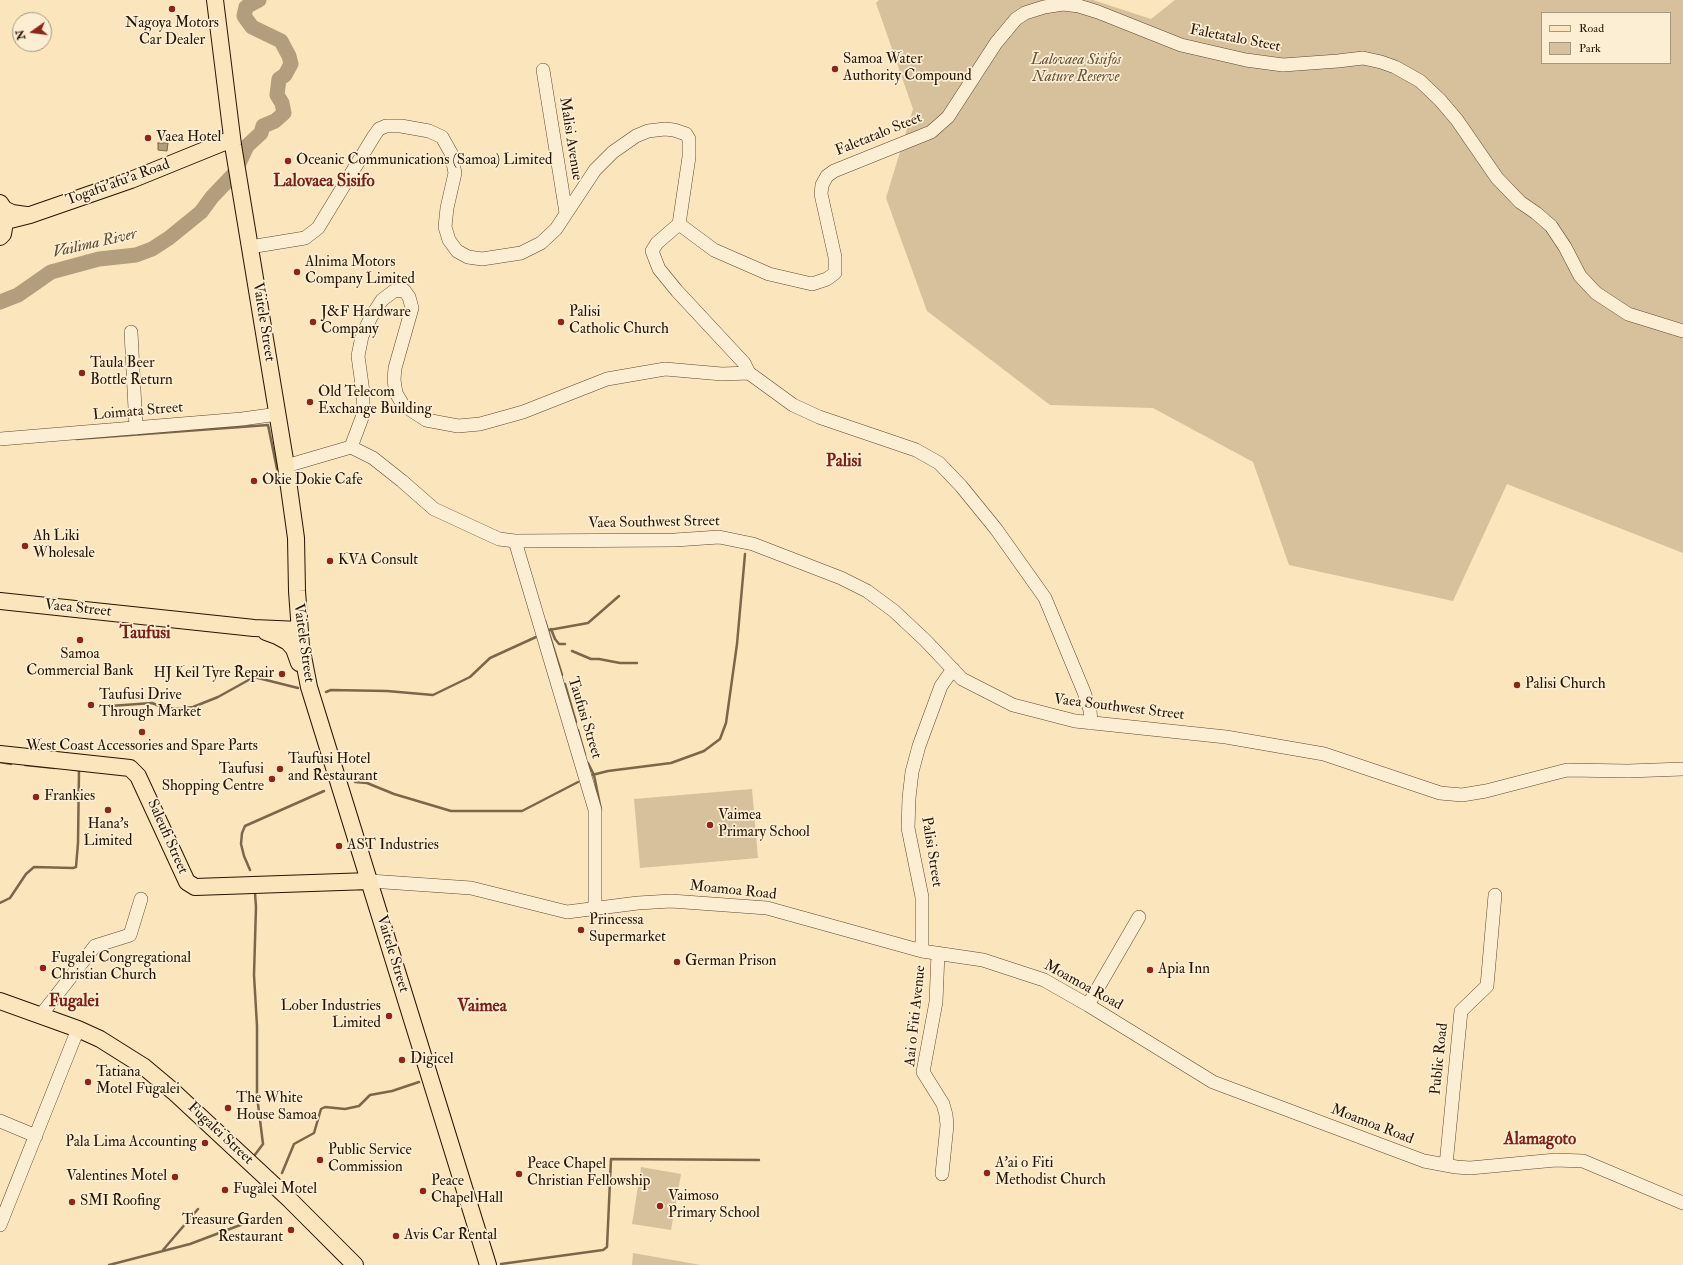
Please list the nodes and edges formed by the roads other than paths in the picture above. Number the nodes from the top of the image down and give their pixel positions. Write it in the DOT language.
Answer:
graph roads {
  1 [pos="215,0"];
  2 [pos="543,70"];
  3 [pos="232,142"];
  4 [pos="0,203"];
  5 [pos="566,213"];
  6 [pos="30,216"];
  7 [pos="679,224"];
  8 [pos="1,228"];
  9 [pos="250,247"];
  10 [pos="1683,331"];
  11 [pos="131,332"];
  12 [pos="749,373"];
  13 [pos="278,414"];
  14 [pos="136,428"];
  15 [pos="0,439"];
  16 [pos="351,447"];
  17 [pos="286,466"];
  18 [pos="515,541"];
  19 [pos="297,591"];
  20 [pos="0,601"];
  21 [pos="254,628"];
  22 [pos="300,630"];
  23 [pos="952,670"];
  24 [pos="315,708"];
  25 [pos="1091,723"];
  26 [pos="0,754"];
  27 [pos="1683,769"];
  28 [pos="370,881"];
  29 [pos="1494,895"];
  30 [pos="141,899"];
  31 [pos="595,908"];
  32 [pos="1139,917"];
  33 [pos="922,951"];
  34 [pos="938,953"];
  35 [pos="0,1001"];
  36 [pos="1088,1005"];
  37 [pos="41,1015"];
  38 [pos="78,1028"];
  39 [pos="0,1121"];
  40 [pos="36,1136"];
  41 [pos="1446,1166"];
  42 [pos="942,1174"];
  43 [pos="1683,1203"];
  44 [pos="0,1225"];
  45 [pos="355,1265"];
  46 [pos="488,1265"];
  1 -- 3 [label="main road, Vaitele Street"];
  2 -- 5 [label="street, Malisi Avenue"];
  3 -- 6 [label="main road, Togafu'afu'a Road"];
  3 -- 9 [label="main road, Vaitele Street"];
  4 -- 6 [label="main road"];
  5 -- 7 [label="street"];
  5 -- 9 [label="street"];
  6 -- 8 [label="main road, Togafu'afu'a Road"];
  7 -- 10 [label="street, Faletatalo Steet"];
  7 -- 12 [label="street"];
  9 -- 13 [label="main road, Vaitele Street"];
  11 -- 14 [label="street"];
  12 -- 16 [label="street"];
  12 -- 25 [label="street"];
  13 -- 14 [label="street, Loimata Street"];
  13 -- 17 [label="main road, Vaitele Street"];
  14 -- 15 [label="street, Loimata Street"];
  16 -- 17 [label="street"];
  16 -- 18 [label="street, Vaea Southwest Street"];
  17 -- 19 [label="main road, Vaitele Street"];
  18 -- 23 [label="street, Vaea Southwest Street"];
  18 -- 31 [label="street, Taufusi Street"];
  19 -- 21 [label="main road"];
  19 -- 22 [label="main road, Vaitele Street"];
  20 -- 21 [label="main road, Vaea Street"];
  21 -- 22 [label="main road, Vaea Street"];
  21 -- 24 [label="main road"];
  22 -- 24 [label="main road, Vaitele Street"];
  23 -- 25 [label="street, Vaea Southwest Street"];
  23 -- 33 [label="street, Palisi Street"];
  24 -- 28 [label="main road, Vaitele Street"];
  25 -- 27 [label="street, Vaea Southwest Street"];
  26 -- 28 [label="main road, Saleufi Street"];
  28 -- 31 [label="street, Moamoa Road"];
  28 -- 46 [label="main road, Vaitele Street"];
  29 -- 41 [label="street, Public Road"];
  30 -- 37 [label="street"];
  31 -- 33 [label="street, Moamoa Road"];
  32 -- 36 [label="street"];
  33 -- 34 [label="street, Moamoa Road"];
  34 -- 36 [label="street, Moamoa Road"];
  34 -- 42 [label="street, Aai o Fiti Avenue"];
  35 -- 37 [label="main road, Fugalei Street"];
  36 -- 41 [label="street, Moamoa Road"];
  37 -- 38 [label="main road, Fugalei Street"];
  38 -- 40 [label="street"];
  38 -- 45 [label="main road, Fugalei Street"];
  39 -- 40 [label="street"];
  40 -- 44 [label="street"];
  41 -- 43 [label="street, Moamoa Road"];
}
